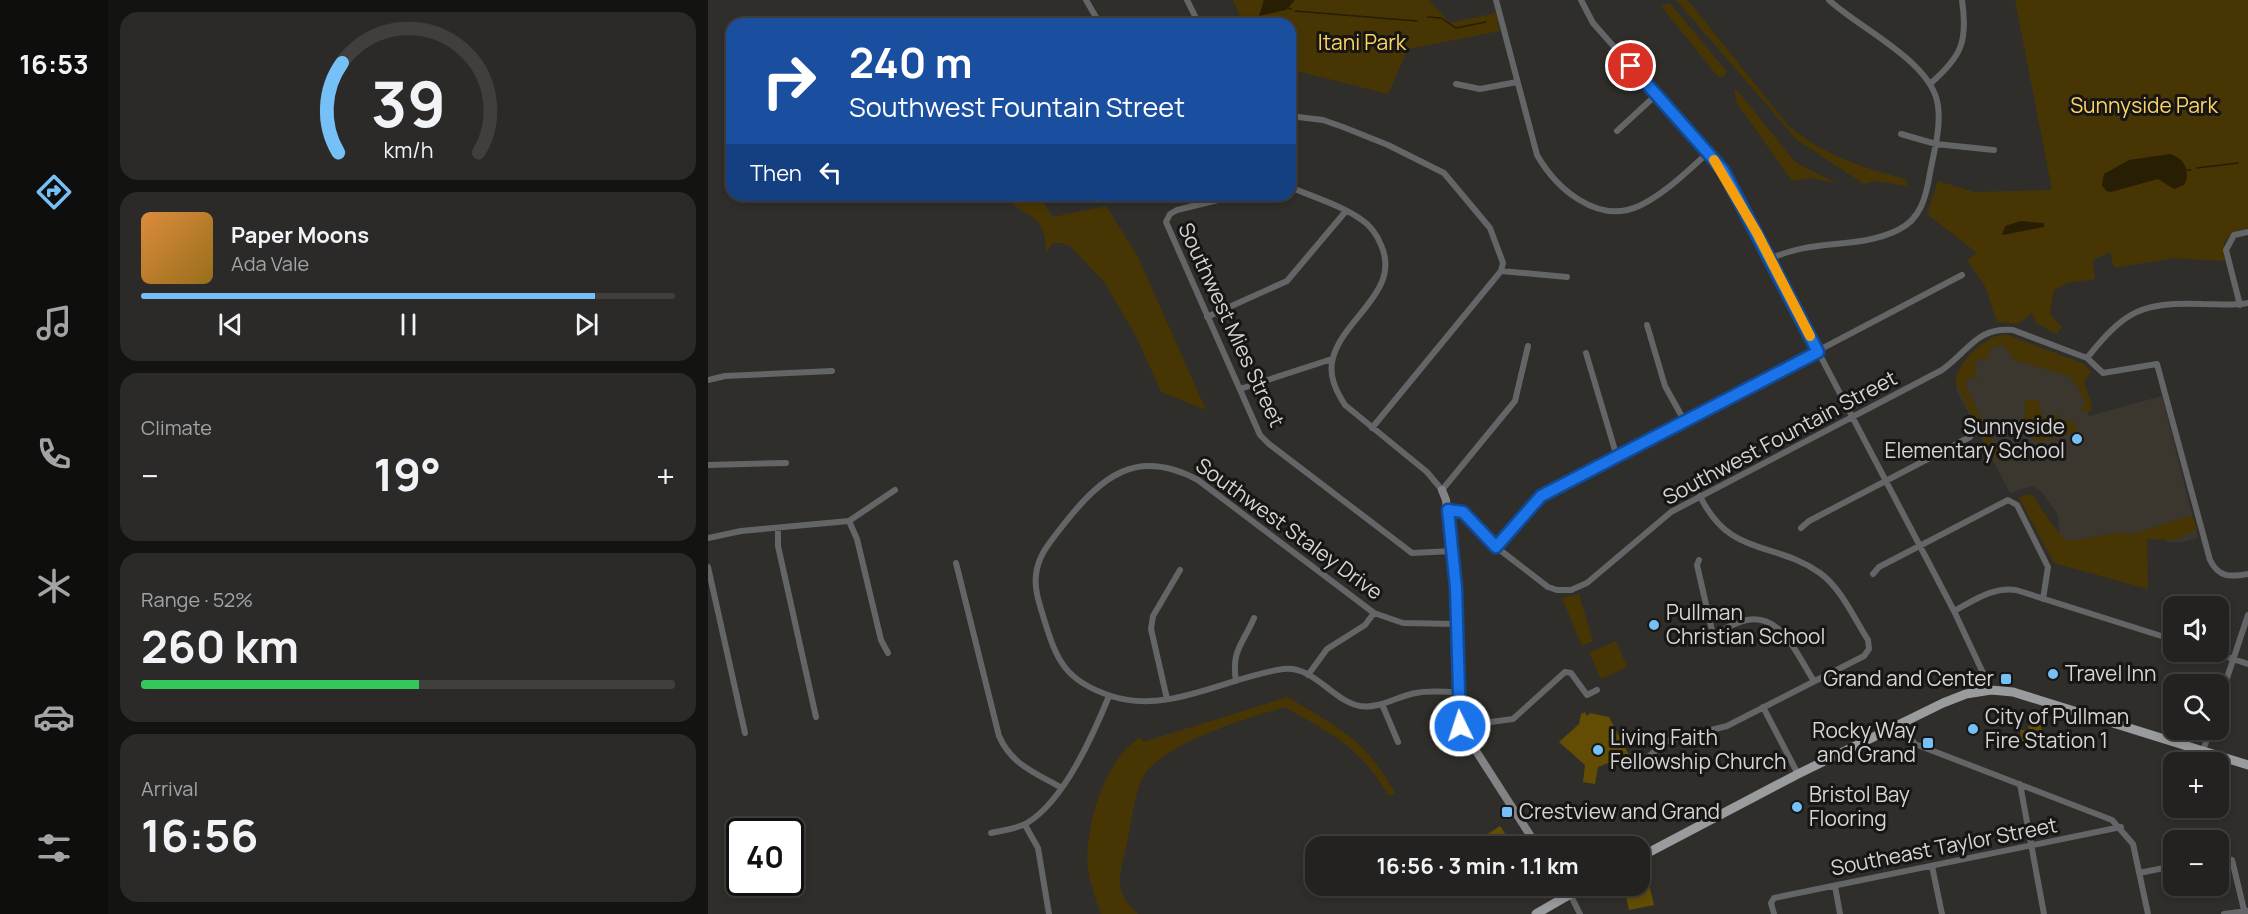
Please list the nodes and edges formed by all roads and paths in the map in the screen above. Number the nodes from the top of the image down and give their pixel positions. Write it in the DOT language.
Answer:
graph roads {
  1 [pos="1086,0"];
  2 [pos="1187,0"];
  3 [pos="1496,0"];
  4 [pos="1581,0"];
  5 [pos="1829,0"];
  6 [pos="1962,0"];
  7 [pos="1096,18"];
  8 [pos="1196,18"];
  9 [pos="1517,82"];
  10 [pos="1931,83"];
  11 [pos="1456,84"];
  12 [pos="1656,95"];
  13 [pos="1296,117"];
  14 [pos="1617,131"];
  15 [pos="1901,134"];
  16 [pos="1936,144"];
  17 [pos="1994,150"];
  18 [pos="1709,152"];
  19 [pos="1296,190"];
  20 [pos="1213,201"];
  21 [pos="1346,211"];
  22 [pos="2248,232"];
  23 [pos="1770,259"];
  24 [pos="1501,271"];
  25 [pos="1962,275"];
  26 [pos="1567,277"];
  27 [pos="2248,303"];
  28 [pos="2240,305"];
  29 [pos="1207,317"];
  30 [pos="1647,326"];
  31 [pos="1528,346"];
  32 [pos="1818,352"];
  33 [pos="1586,353"];
  34 [pos="2087,358"];
  35 [pos="1332,359"];
  36 [pos="832,371"];
  37 [pos="708,380"];
  38 [pos="1240,389"];
  39 [pos="1852,417"];
  40 [pos="1685,422"];
  41 [pos="1372,428"];
  42 [pos="1970,437"];
  43 [pos="1617,457"];
  44 [pos="786,463"];
  45 [pos="708,465"];
  46 [pos="1887,482"];
  47 [pos="895,490"];
  48 [pos="1442,490"];
  49 [pos="1700,496"];
  50 [pos="1448,510"];
  51 [pos="849,521"];
  52 [pos="778,528"];
  53 [pos="1801,528"];
  54 [pos="708,538"];
  55 [pos="1919,546"];
  56 [pos="1496,547"];
  57 [pos="1453,551"];
  58 [pos="1699,560"];
  59 [pos="956,563"];
  60 [pos="708,567"];
  61 [pos="1180,570"];
  62 [pos="1873,574"];
  63 [pos="2248,574"];
  64 [pos="2043,598"];
  65 [pos="1954,611"];
  66 [pos="1374,613"];
  67 [pos="2248,615"];
  68 [pos="1254,618"];
  69 [pos="1458,624"];
  70 [pos="2163,636"];
  71 [pos="888,653"];
  72 [pos="2229,657"];
  73 [pos="2234,659"];
  74 [pos="2248,664"];
  75 [pos="2229,674"];
  76 [pos="1308,675"];
  77 [pos="1236,681"];
  78 [pos="1814,681"];
  79 [pos="1598,690"];
  80 [pos="1991,690"];
  81 [pos="1457,692"];
  82 [pos="1109,696"];
  83 [pos="1167,699"];
  84 [pos="1382,704"];
  85 [pos="1763,707"];
  86 [pos="816,717"];
  87 [pos="1900,723"];
  88 [pos="1460,726"];
  89 [pos="745,733"];
  90 [pos="2207,740"];
  91 [pos="1398,742"];
  92 [pos="2203,750"];
  93 [pos="1648,757"];
  94 [pos="2248,765"];
  95 [pos="1798,774"];
  96 [pos="2020,784"];
  97 [pos="1060,787"];
  98 [pos="1024,825"];
  99 [pos="2121,827"];
  100 [pos="991,833"];
  101 [pos="1532,836"];
  102 [pos="2030,846"];
  103 [pos="1650,852"];
  104 [pos="2229,857"];
  105 [pos="1932,866"];
  106 [pos="2163,868"];
  107 [pos="2139,873"];
  108 [pos="1835,886"];
  109 [pos="1558,896"];
  110 [pos="1571,896"];
  111 [pos="2246,912"];
  112 [pos="1049,914"];
  113 [pos="1536,914"];
  114 [pos="1580,914"];
  115 [pos="1774,914"];
  116 [pos="1840,914"];
  117 [pos="1942,914"];
  118 [pos="2044,914"];
  119 [pos="2148,914"];
  120 [pos="2224,914"];
  1 -- 7 [label="street"];
  2 -- 8 [label="street"];
  3 -- 9 [label="street"];
  4 -- 12 [label="street"];
  5 -- 10 [label="street"];
  6 -- 10 [label="street"];
  9 -- 11 [label="street"];
  9 -- 18 [label="street"];
  10 -- 16 [label="street"];
  12 -- 14 [label="street"];
  12 -- 18 [label="street"];
  13 -- 24 [label="street"];
  15 -- 16 [label="street"];
  16 -- 17 [label="street"];
  16 -- 23 [label="street"];
  18 -- 23 [label="street"];
  19 -- 21 [label="street"];
  20 -- 29 [label="street, Southwest Mies Street"];
  21 -- 29 [label="street"];
  21 -- 35 [label="street"];
  22 -- 28 [label="street"];
  23 -- 32 [label="street"];
  24 -- 26 [label="street"];
  24 -- 41 [label="street"];
  25 -- 32 [label="street"];
  27 -- 28 [label="street"];
  28 -- 34 [label="street"];
  29 -- 38 [label="street, Southwest Mies Street"];
  30 -- 40 [label="street"];
  31 -- 48 [label="street"];
  32 -- 39 [label="street"];
  32 -- 40 [label="street"];
  33 -- 43 [label="street"];
  34 -- 39 [label="street, Southwest Fountain Street"];
  34 -- 63 [label="street, Southwest Fountain Street"];
  35 -- 38 [label="street"];
  35 -- 41 [label="street"];
  36 -- 37 [label="street"];
  38 -- 57 [label="street, Southwest Mies Street"];
  39 -- 46 [label="street"];
  39 -- 49 [label="street, Southwest Fountain Street"];
  40 -- 43 [label="street"];
  41 -- 48 [label="street"];
  42 -- 46 [label="street"];
  43 -- 56 [label="street"];
  44 -- 45 [label="street"];
  46 -- 53 [label="street"];
  46 -- 55 [label="street"];
  47 -- 51 [label="street"];
  48 -- 50 [label="street"];
  49 -- 56 [label="street, Southwest Fountain Street"];
  49 -- 78 [label="street"];
  50 -- 56 [label="street, Southwest Fountain Street"];
  50 -- 57 [label="street"];
  51 -- 52 [label="street"];
  51 -- 71 [label="street"];
  52 -- 54 [label="street"];
  52 -- 86 [label="street"];
  55 -- 62 [label="street"];
  55 -- 64 [label="street"];
  55 -- 65 [label="street"];
  57 -- 69 [label="street"];
  58 -- 78 [label="street"];
  59 -- 97 [label="street"];
  60 -- 89 [label="street"];
  61 -- 83 [label="street"];
  64 -- 65 [label="street"];
  64 -- 70 [label="street"];
  65 -- 80 [label="street"];
  66 -- 69 [label="street, Southwest Staley Drive"];
  66 -- 76 [label="street"];
  66 -- 82 [label="street, Southwest Staley Drive"];
  67 -- 73 [label="street"];
  68 -- 77 [label="street"];
  69 -- 81 [label="street"];
  72 -- 73 [label="street"];
  73 -- 74 [label="street"];
  73 -- 75 [label="street"];
  76 -- 77 [label="street"];
  76 -- 84 [label="street"];
  77 -- 83 [label="street"];
  78 -- 85 [label="street"];
  79 -- 88 [label="street"];
  80 -- 87 [label="main road"];
  80 -- 92 [label="main road"];
  81 -- 84 [label="street"];
  81 -- 88 [label="street"];
  82 -- 83 [label="street"];
  82 -- 97 [label="street"];
  84 -- 91 [label="street"];
  85 -- 93 [label="street"];
  85 -- 95 [label="street"];
  87 -- 95 [label="main road"];
  87 -- 96 [label="street"];
  88 -- 101 [label="street"];
  90 -- 92 [label="street"];
  92 -- 94 [label="main road"];
  95 -- 103 [label="main road"];
  96 -- 99 [label="street"];
  96 -- 102 [label="street"];
  97 -- 98 [label="street"];
  98 -- 100 [label="street"];
  98 -- 112 [label="street"];
  99 -- 102 [label="street, Southeast Taylor Street"];
  99 -- 107 [label="street"];
  102 -- 105 [label="street, Southeast Taylor Street"];
  102 -- 118 [label="street"];
  104 -- 111 [label="street"];
  105 -- 108 [label="street, Southeast Taylor Street"];
  105 -- 117 [label="street"];
  106 -- 107 [label="street"];
  107 -- 119 [label="street"];
  108 -- 115 [label="street, Southeast Taylor Street"];
  108 -- 116 [label="street"];
  109 -- 113 [label="main road"];
  110 -- 114 [label="street"];
  111 -- 120 [label="street"];
}
